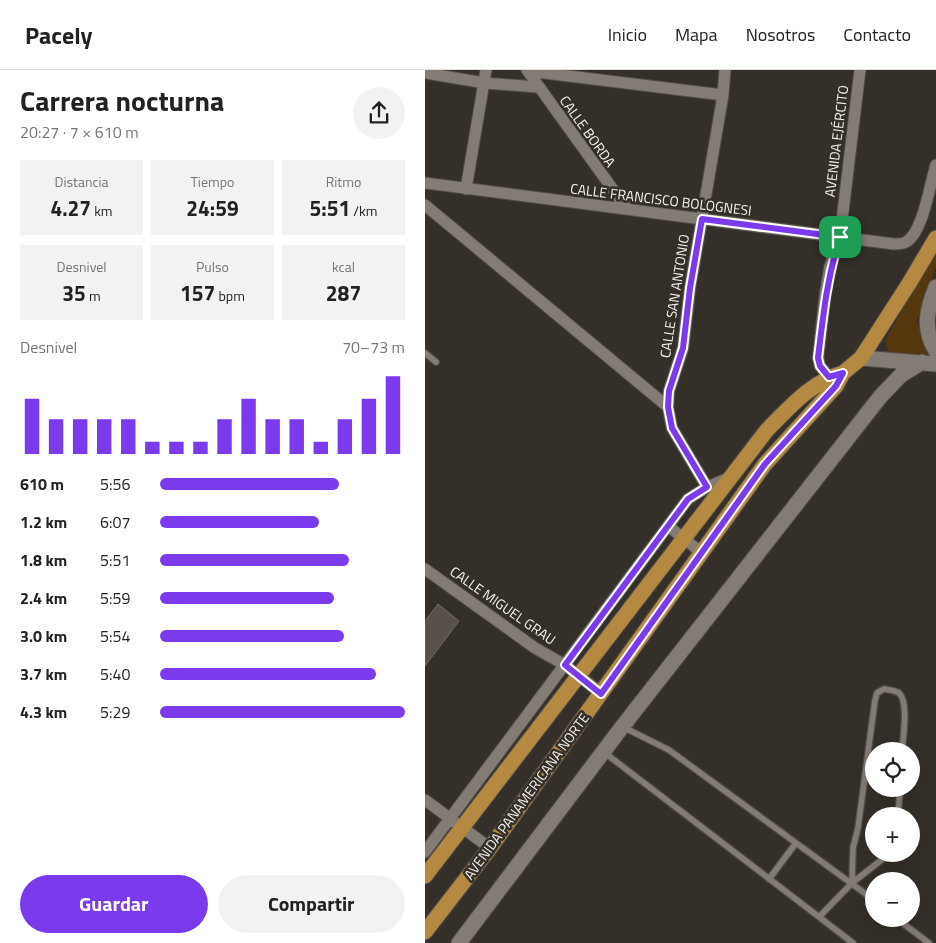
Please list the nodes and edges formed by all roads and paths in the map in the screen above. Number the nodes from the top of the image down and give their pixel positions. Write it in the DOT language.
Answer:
graph roads {
  1 [pos="486,70"];
  2 [pos="725,70"];
  3 [pos="860,70"];
  4 [pos="527,71"];
  5 [pos="425,73"];
  6 [pos="485,84"];
  7 [pos="537,87"];
  8 [pos="723,95"];
  9 [pos="936,165"];
  10 [pos="425,183"];
  11 [pos="466,189"];
  12 [pos="425,204"];
  13 [pos="627,210"];
  14 [pos="702,219"];
  15 [pos="840,237"];
  16 [pos="936,238"];
  17 [pos="936,287"];
  18 [pos="936,350"];
  19 [pos="425,353"];
  20 [pos="861,358"];
  21 [pos="436,362"];
  22 [pos="929,363"];
  23 [pos="836,379"];
  24 [pos="668,407"];
  25 [pos="731,477"];
  26 [pos="707,487"];
  27 [pos="668,526"];
  28 [pos="684,539"];
  29 [pos="702,553"];
  30 [pos="425,569"];
  31 [pos="565,665"];
  32 [pos="579,677"];
  33 [pos="601,694"];
  34 [pos="622,727"];
  35 [pos="869,742"];
  36 [pos="903,742"];
  37 [pos="603,752"];
  38 [pos="865,775"];
  39 [pos="425,800"];
  40 [pos="456,823"];
  41 [pos="796,843"];
  42 [pos="490,848"];
  43 [pos="425,852"];
  44 [pos="879,862"];
  45 [pos="425,876"];
  46 [pos="769,879"];
  47 [pos="852,883"];
  48 [pos="865,893"];
  49 [pos="819,917"];
  50 [pos="908,927"];
  51 [pos="425,932"];
  52 [pos="459,943"];
  53 [pos="853,943"];
  54 [pos="929,943"];
  1 -- 6 [label="street"];
  2 -- 8 [label="street, CALLE SAN ANTONIO"];
  3 -- 15 [label="street, AVENIDA EJÉRCITO"];
  4 -- 7 [label="street, CALLE BORDA"];
  4 -- 8 [label="street"];
  5 -- 6 [label="street"];
  6 -- 7 [label="street"];
  6 -- 11 [label="street"];
  7 -- 13 [label="street, CALLE BORDA"];
  8 -- 14 [label="street, CALLE SAN ANTONIO"];
  9 -- 15 [label="street, CALLE FRANCISCO BOLOGNESI"];
  10 -- 11 [label="street, CALLE FRANCISCO BOLOGNESI"];
  11 -- 13 [label="street, CALLE FRANCISCO BOLOGNESI"];
  12 -- 24 [label="street"];
  13 -- 14 [label="street, CALLE FRANCISCO BOLOGNESI"];
  14 -- 15 [label="street, CALLE FRANCISCO BOLOGNESI"];
  14 -- 24 [label="street, CALLE SAN ANTONIO"];
  15 -- 23 [label="street, AVENIDA EJÉRCITO"];
  16 -- 20 [label="main road, AVENIDA PANAMERICANA NORTE"];
  17 -- 18 [label="street"];
  19 -- 21 [label="lane"];
  20 -- 22 [label="street"];
  20 -- 23 [label="main road, AVENIDA PANAMERICANA NORTE"];
  22 -- 34 [label="street"];
  23 -- 25 [label="main road, AVENIDA PANAMERICANA NORTE"];
  23 -- 29 [label="main road, AVENIDA PANAMERICANA NORTE"];
  24 -- 26 [label="street, CALLE SAN ANTONIO"];
  25 -- 26 [label="street"];
  25 -- 28 [label="main road, AVENIDA PANAMERICANA NORTE"];
  26 -- 27 [label="street"];
  27 -- 28 [label="street"];
  27 -- 31 [label="street"];
  28 -- 29 [label="street"];
  28 -- 32 [label="main road, AVENIDA PANAMERICANA NORTE"];
  29 -- 33 [label="main road, AVENIDA PANAMERICANA NORTE"];
  30 -- 31 [label="street, CALLE MIGUEL GRAU"];
  31 -- 32 [label="street, CALLE MIGUEL GRAU"];
  31 -- 40 [label="street"];
  32 -- 33 [label="street, CALLE MIGUEL GRAU"];
  32 -- 40 [label="main road, AVENIDA PANAMERICANA NORTE"];
  33 -- 42 [label="main road, AVENIDA PANAMERICANA NORTE"];
  34 -- 37 [label="street"];
  34 -- 41 [label="lane"];
  35 -- 36 [label="lane"];
  37 -- 46 [label="lane"];
  37 -- 52 [label="street"];
  38 -- 47 [label="lane"];
  39 -- 40 [label="street"];
  40 -- 42 [label="street"];
  40 -- 43 [label="street"];
  40 -- 45 [label="main road, AVENIDA PANAMERICANA NORTE"];
  41 -- 46 [label="lane"];
  41 -- 47 [label="lane"];
  42 -- 51 [label="main road, AVENIDA PANAMERICANA NORTE"];
  44 -- 47 [label="lane"];
  46 -- 49 [label="lane"];
  47 -- 48 [label="lane"];
  47 -- 49 [label="lane"];
  49 -- 53 [label="lane"];
  50 -- 54 [label="lane"];
}
